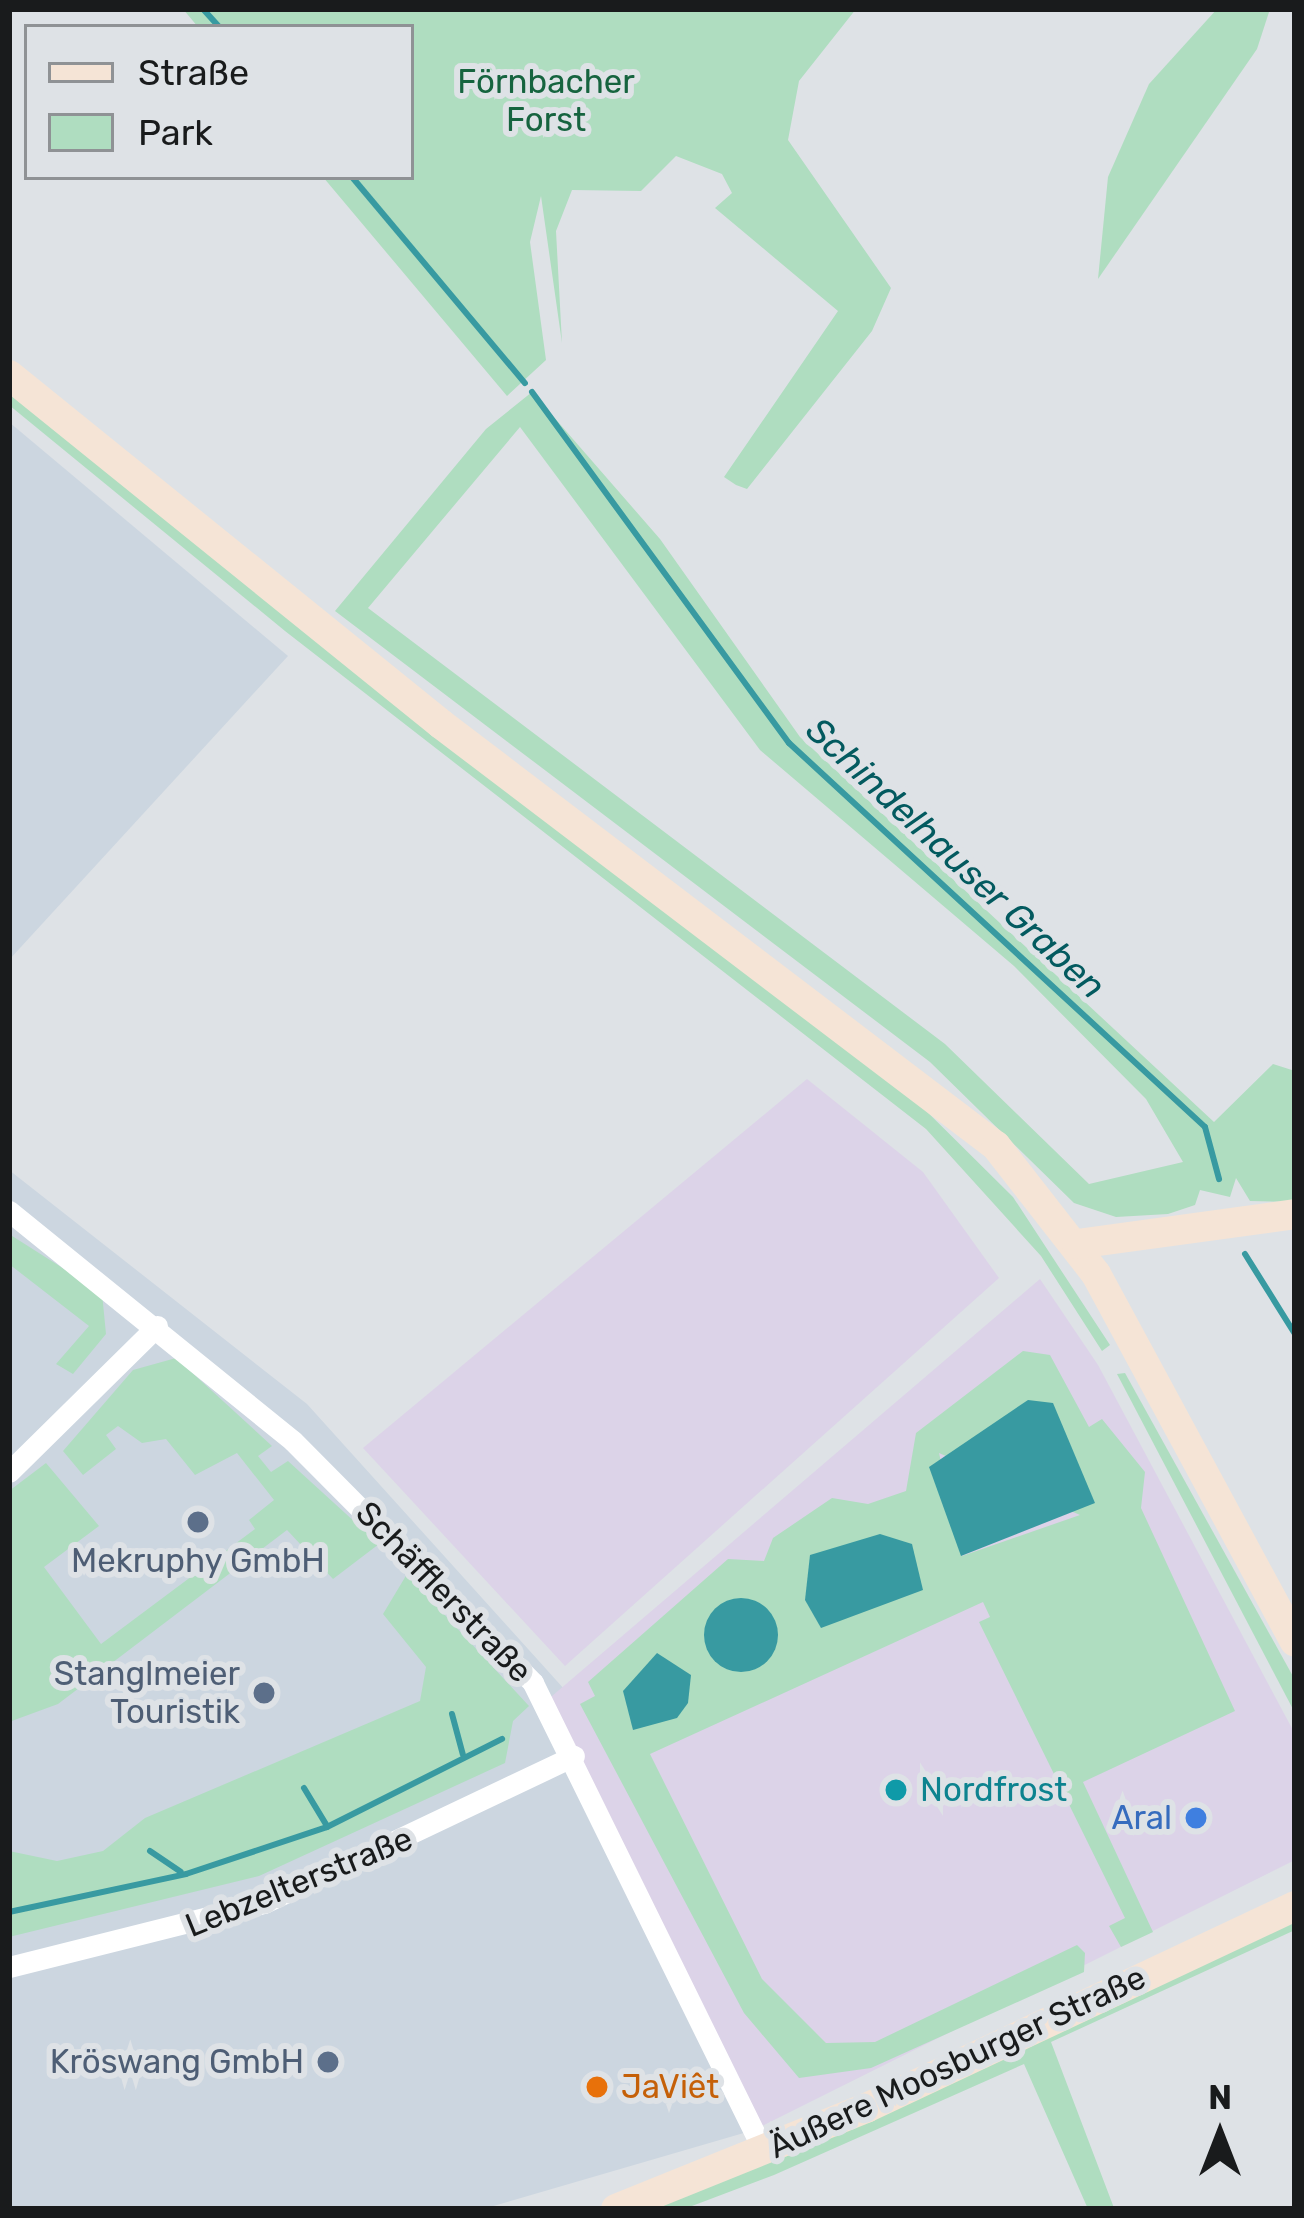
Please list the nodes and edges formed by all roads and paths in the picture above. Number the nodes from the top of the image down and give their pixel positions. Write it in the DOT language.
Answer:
graph roads {
  1 [pos="9,353"];
  2 [pos="9,375"];
  3 [pos="104,445"];
  4 [pos="9,1211"];
  5 [pos="1295,1214"];
  6 [pos="1077,1244"];
  7 [pos="157,1326"];
  8 [pos="9,1472"];
  9 [pos="1295,1642"];
  10 [pos="574,1756"];
  11 [pos="1295,1906"];
  12 [pos="9,1966"];
  13 [pos="764,2152"];
  14 [pos="616,2209"];
  1 -- 3 [label="main road"];
  2 -- 3 [label="main road"];
  3 -- 6 [label="main road"];
  4 -- 7 [label="street, Schäfflerstraße"];
  5 -- 6 [label="main road"];
  6 -- 9 [label="main road"];
  7 -- 8 [label="street"];
  7 -- 10 [label="street, Schäfflerstraße"];
  10 -- 12 [label="street, Lebzelterstraße"];
  10 -- 13 [label="street, Schäfflerstraße"];
  11 -- 13 [label="main road, Äußere Moosburger Straße"];
  13 -- 14 [label="main road, Äußere Moosburger Straße"];
}
